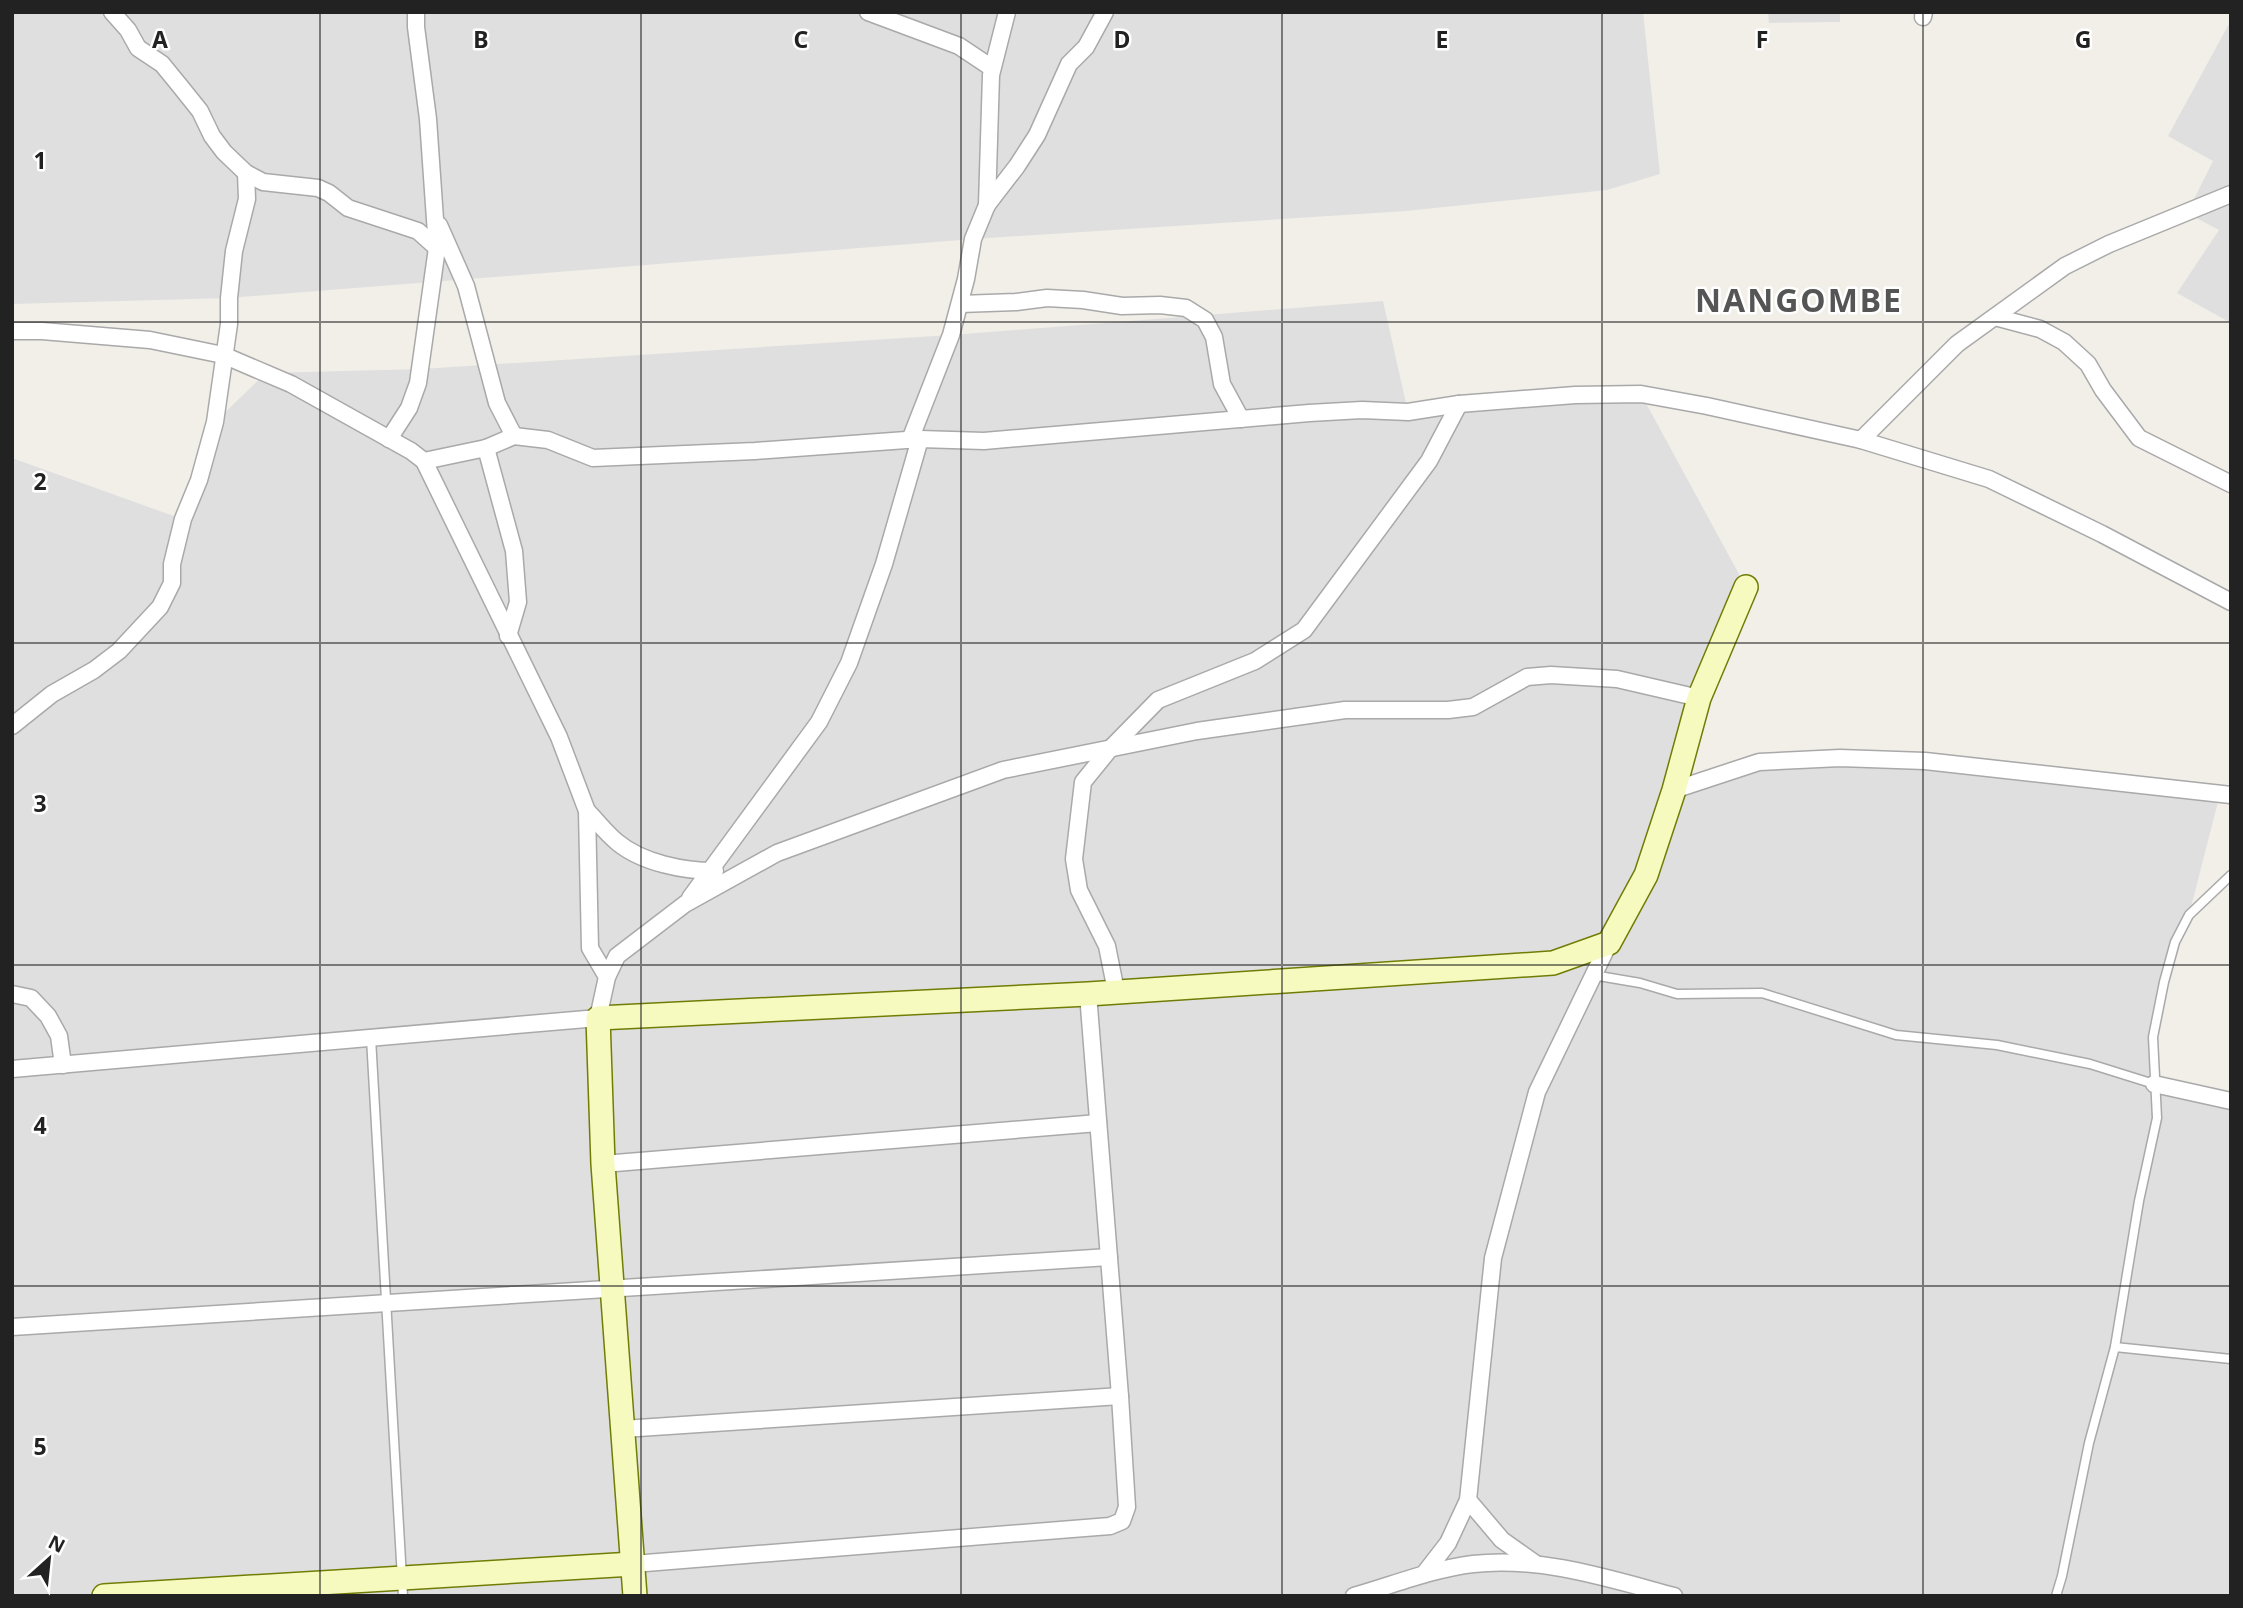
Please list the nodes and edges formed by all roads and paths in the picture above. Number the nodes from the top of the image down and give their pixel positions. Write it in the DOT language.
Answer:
graph roads {
  1 [pos="112,12"];
  2 [pos="416,12"];
  3 [pos="868,12"];
  4 [pos="1007,12"];
  5 [pos="1105,12"];
  6 [pos="992,68"];
  7 [pos="246,173"];
  8 [pos="2231,194"];
  9 [pos="986,205"];
  10 [pos="435,217"];
  11 [pos="437,248"];
  12 [pos="960,304"];
  13 [pos="1996,317"];
  14 [pos="12,331"];
  15 [pos="223,355"];
  16 [pos="1459,404"];
  17 [pos="1241,419"];
  18 [pos="514,436"];
  19 [pos="389,439"];
  20 [pos="915,440"];
  21 [pos="1861,440"];
  22 [pos="486,448"];
  23 [pos="424,461"];
  24 [pos="2231,484"];
  25 [pos="1746,587"];
  26 [pos="2231,602"];
  27 [pos="508,636"];
  28 [pos="1699,698"];
  29 [pos="12,726"];
  30 [pos="1109,750"];
  31 [pos="1674,790"];
  32 [pos="2231,795"];
  33 [pos="587,811"];
  34 [pos="709,871"];
  35 [pos="741,871"];
  36 [pos="2231,875"];
  37 [pos="685,904"];
  38 [pos="1609,943"];
  39 [pos="1593,975"];
  40 [pos="607,977"];
  41 [pos="1116,991"];
  42 [pos="12,994"];
  43 [pos="1088,994"];
  44 [pos="598,1018"];
  45 [pos="371,1038"];
  46 [pos="63,1065"];
  47 [pos="12,1069"];
  48 [pos="2154,1084"];
  49 [pos="2231,1101"];
  50 [pos="1098,1123"];
  51 [pos="603,1164"];
  52 [pos="1109,1257"];
  53 [pos="612,1289"];
  54 [pos="385,1303"];
  55 [pos="12,1327"];
  56 [pos="2115,1347"];
  57 [pos="2231,1359"];
  58 [pos="1120,1396"];
  59 [pos="623,1429"];
  60 [pos="1468,1500"];
  61 [pos="633,1564"];
  62 [pos="1536,1564"];
  63 [pos="1423,1574"];
  64 [pos="403,1587"];
  65 [pos="104,1596"];
  66 [pos="635,1596"];
  67 [pos="1354,1596"];
  68 [pos="1674,1596"];
  69 [pos="2056,1596"];
  1 -- 7 [label="street"];
  2 -- 10 [label="street"];
  3 -- 6 [label="street"];
  4 -- 6 [label="street"];
  5 -- 9 [label="street"];
  6 -- 9 [label="street"];
  7 -- 11 [label="street"];
  7 -- 15 [label="street"];
  8 -- 13 [label="street"];
  9 -- 12 [label="street"];
  10 -- 11 [label="street"];
  10 -- 18 [label="street"];
  11 -- 19 [label="street"];
  12 -- 17 [label="street"];
  12 -- 20 [label="street"];
  13 -- 21 [label="street"];
  13 -- 24 [label="street"];
  14 -- 15 [label="street"];
  15 -- 19 [label="street"];
  15 -- 29 [label="street"];
  16 -- 17 [label="street"];
  16 -- 21 [label="street"];
  16 -- 30 [label="street"];
  17 -- 20 [label="street"];
  18 -- 20 [label="street"];
  18 -- 22 [label="street"];
  19 -- 23 [label="street"];
  20 -- 34 [label="street"];
  21 -- 26 [label="street"];
  22 -- 23 [label="street"];
  22 -- 27 [label="street"];
  23 -- 27 [label="street"];
  25 -- 28 [label="street"];
  27 -- 33 [label="street"];
  28 -- 30 [label="street"];
  28 -- 31 [label="street"];
  30 -- 35 [label="street"];
  30 -- 41 [label="street"];
  31 -- 32 [label="street"];
  31 -- 38 [label="street"];
  33 -- 34 [label="street"];
  33 -- 40 [label="street"];
  34 -- 35 [label="street"];
  34 -- 37 [label="street"];
  35 -- 37 [label="street"];
  36 -- 48 [label="lane"];
  37 -- 40 [label="street"];
  38 -- 39 [label="street"];
  38 -- 41 [label="street"];
  39 -- 48 [label="lane"];
  39 -- 60 [label="street"];
  40 -- 44 [label="street"];
  41 -- 43 [label="street"];
  42 -- 46 [label="street"];
  43 -- 44 [label="street"];
  43 -- 50 [label="street"];
  44 -- 45 [label="street"];
  44 -- 51 [label="street"];
  45 -- 46 [label="street"];
  45 -- 54 [label="lane"];
  46 -- 47 [label="street"];
  48 -- 49 [label="street"];
  48 -- 56 [label="lane"];
  50 -- 51 [label="street"];
  50 -- 52 [label="street"];
  51 -- 53 [label="street"];
  52 -- 53 [label="street"];
  52 -- 58 [label="street"];
  53 -- 54 [label="street"];
  53 -- 59 [label="street"];
  54 -- 55 [label="street"];
  54 -- 64 [label="lane"];
  56 -- 57 [label="lane"];
  56 -- 69 [label="lane"];
  58 -- 59 [label="street"];
  58 -- 61 [label="street"];
  59 -- 61 [label="street"];
  60 -- 62 [label="street"];
  60 -- 63 [label="street"];
  61 -- 64 [label="street"];
  61 -- 66 [label="street"];
  62 -- 63 [label="street"];
  62 -- 68 [label="street"];
  63 -- 67 [label="street"];
  64 -- 65 [label="street"];
}
